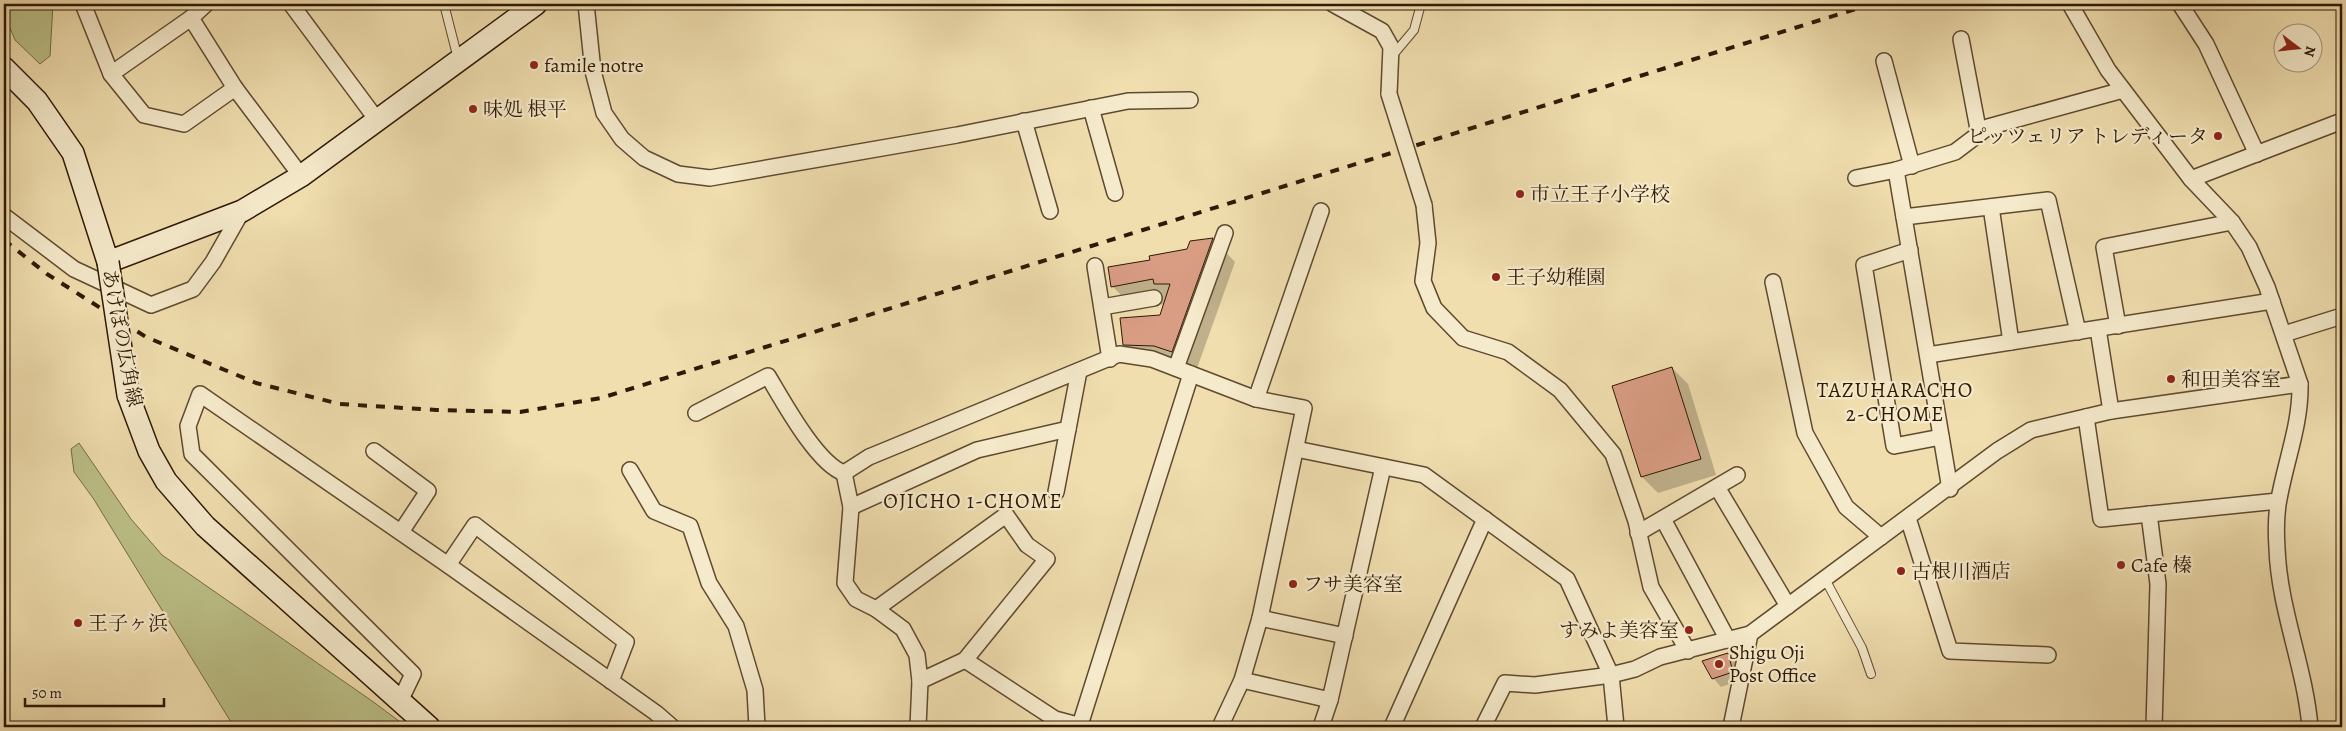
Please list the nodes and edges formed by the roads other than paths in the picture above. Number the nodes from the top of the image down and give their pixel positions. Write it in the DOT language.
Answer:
graph roads {
  1 [pos="83,4"];
  2 [pos="206,4"];
  3 [pos="291,4"];
  4 [pos="444,4"];
  5 [pos="536,4"];
  6 [pos="586,4"];
  7 [pos="1333,4"];
  8 [pos="1421,4"];
  9 [pos="2070,4"];
  10 [pos="2180,4"];
  11 [pos="191,18"];
  12 [pos="1961,39"];
  13 [pos="1390,58"];
  14 [pos="459,60"];
  15 [pos="1884,61"];
  16 [pos="4,68"];
  17 [pos="111,74"];
  18 [pos="235,88"];
  19 [pos="2123,90"];
  20 [pos="1190,100"];
  21 [pos="1091,108"];
  22 [pos="377,120"];
  23 [pos="2342,121"];
  24 [pos="1024,122"];
  25 [pos="1979,134"];
  26 [pos="2257,154"];
  27 [pos="1912,166"];
  28 [pos="1896,170"];
  29 [pos="301,176"];
  30 [pos="1856,178"];
  31 [pos="2191,179"];
  32 [pos="1115,192"];
  33 [pos="1991,207"];
  34 [pos="242,211"];
  35 [pos="1050,211"];
  36 [pos="1321,211"];
  37 [pos="4,216"];
  38 [pos="1904,217"];
  39 [pos="2232,222"];
  40 [pos="1225,233"];
  41 [pos="1910,250"];
  42 [pos="108,262"];
  43 [pos="1095,266"];
  44 [pos="1773,282"];
  45 [pos="1154,298"];
  46 [pos="2272,301"];
  47 [pos="1102,308"];
  48 [pos="2342,316"];
  49 [pos="2118,326"];
  50 [pos="2098,329"];
  51 [pos="2078,332"];
  52 [pos="2284,334"];
  53 [pos="2011,342"];
  54 [pos="1928,355"];
  55 [pos="1110,358"];
  56 [pos="1176,368"];
  57 [pos="1079,371"];
  58 [pos="1191,374"];
  59 [pos="2300,384"];
  60 [pos="1256,399"];
  61 [pos="2111,411"];
  62 [pos="696,413"];
  63 [pos="2086,417"];
  64 [pos="1068,429"];
  65 [pos="1941,436"];
  66 [pos="1296,449"];
  67 [pos="374,451"];
  68 [pos="1383,467"];
  69 [pos="630,470"];
  70 [pos="844,473"];
  71 [pos="1737,476"];
  72 [pos="1717,487"];
  73 [pos="1950,488"];
  74 [pos="1056,492"];
  75 [pos="2278,501"];
  76 [pos="851,507"];
  77 [pos="2149,514"];
  78 [pos="1908,518"];
  79 [pos="1485,519"];
  80 [pos="1662,519"];
  81 [pos="401,532"];
  82 [pos="1638,533"];
  83 [pos="1881,537"];
  84 [pos="448,565"];
  85 [pos="1825,578"];
  86 [pos="1788,606"];
  87 [pos="876,609"];
  88 [pos="1260,618"];
  89 [pos="1750,634"];
  90 [pos="1345,636"];
  91 [pos="1728,640"];
  92 [pos="1688,651"];
  93 [pos="2048,655"];
  94 [pos="965,660"];
  95 [pos="1871,674"];
  96 [pos="1611,675"];
  97 [pos="611,680"];
  98 [pos="1242,680"];
  99 [pos="920,681"];
  100 [pos="400,700"];
  101 [pos="1330,700"];
  102 [pos="1083,726"];
  103 [pos="429,727"];
  104 [pos="672,727"];
  105 [pos="757,727"];
  106 [pos="918,727"];
  107 [pos="1220,727"];
  108 [pos="1321,727"];
  109 [pos="1392,727"];
  110 [pos="1483,727"];
  111 [pos="1616,727"];
  112 [pos="1731,727"];
  113 [pos="2154,727"];
  114 [pos="2310,727"];
  1 -- 17 [label="street"];
  2 -- 11 [label="street"];
  3 -- 22 [label="street"];
  4 -- 14 [label="lane"];
  5 -- 14 [label="main road"];
  6 -- 24 [label="street"];
  7 -- 13 [label="street"];
  8 -- 13 [label="lane"];
  9 -- 19 [label="street"];
  10 -- 26 [label="street"];
  11 -- 17 [label="street"];
  11 -- 18 [label="street"];
  12 -- 25 [label="street"];
  13 -- 82 [label="street, bridge"];
  14 -- 22 [label="main road"];
  15 -- 27 [label="street"];
  16 -- 42 [label="main road, あけぼの広角線"];
  17 -- 18 [label="street"];
  18 -- 29 [label="street"];
  19 -- 25 [label="street"];
  19 -- 31 [label="street"];
  20 -- 21 [label="street"];
  21 -- 24 [label="street"];
  21 -- 32 [label="street"];
  22 -- 29 [label="main road"];
  23 -- 26 [label="street"];
  24 -- 35 [label="street"];
  25 -- 27 [label="street"];
  26 -- 31 [label="street"];
  27 -- 28 [label="street"];
  28 -- 30 [label="street"];
  28 -- 38 [label="street"];
  29 -- 34 [label="main road"];
  31 -- 39 [label="street"];
  33 -- 38 [label="street"];
  33 -- 51 [label="street"];
  33 -- 53 [label="street"];
  34 -- 37 [label="street"];
  34 -- 42 [label="main road"];
  36 -- 60 [label="street"];
  38 -- 41 [label="street"];
  39 -- 46 [label="street"];
  39 -- 49 [label="street"];
  40 -- 56 [label="street"];
  41 -- 54 [label="street"];
  41 -- 65 [label="street"];
  42 -- 100 [label="main road, あけぼの広角線, bridge"];
  43 -- 47 [label="street"];
  44 -- 83 [label="street"];
  45 -- 47 [label="street"];
  46 -- 49 [label="street"];
  46 -- 52 [label="street"];
  47 -- 55 [label="street"];
  48 -- 52 [label="street"];
  49 -- 50 [label="street"];
  50 -- 51 [label="street"];
  50 -- 61 [label="street"];
  51 -- 53 [label="street"];
  52 -- 59 [label="street"];
  53 -- 54 [label="street"];
  54 -- 65 [label="street"];
  55 -- 56 [label="street"];
  55 -- 57 [label="street"];
  56 -- 58 [label="street"];
  57 -- 64 [label="street"];
  57 -- 70 [label="street"];
  58 -- 60 [label="street"];
  58 -- 102 [label="street"];
  59 -- 61 [label="street"];
  59 -- 75 [label="street"];
  60 -- 66 [label="street"];
  61 -- 63 [label="street"];
  62 -- 70 [label="street"];
  63 -- 73 [label="street"];
  63 -- 77 [label="street"];
  64 -- 74 [label="street"];
  64 -- 76 [label="street"];
  65 -- 73 [label="street"];
  66 -- 68 [label="street"];
  66 -- 88 [label="street"];
  67 -- 81 [label="street"];
  68 -- 79 [label="street"];
  68 -- 90 [label="street"];
  69 -- 105 [label="street"];
  70 -- 76 [label="street"];
  71 -- 72 [label="street"];
  72 -- 80 [label="street"];
  72 -- 86 [label="street"];
  73 -- 78 [label="street"];
  75 -- 77 [label="street"];
  75 -- 114 [label="street"];
  76 -- 87 [label="street"];
  77 -- 113 [label="street"];
  78 -- 83 [label="street"];
  78 -- 93 [label="street"];
  79 -- 96 [label="street"];
  79 -- 109 [label="street"];
  80 -- 82 [label="street"];
  80 -- 91 [label="street"];
  81 -- 84 [label="street"];
  81 -- 100 [label="street"];
  82 -- 92 [label="street"];
  83 -- 85 [label="street"];
  84 -- 97 [label="street"];
  84 -- 97 [label="street"];
  85 -- 86 [label="street"];
  85 -- 95 [label="lane"];
  86 -- 89 [label="street"];
  87 -- 94 [label="street"];
  87 -- 99 [label="street"];
  88 -- 90 [label="street"];
  88 -- 98 [label="street"];
  89 -- 91 [label="street"];
  89 -- 112 [label="street"];
  90 -- 101 [label="street"];
  91 -- 92 [label="street"];
  92 -- 96 [label="street"];
  94 -- 99 [label="street"];
  94 -- 102 [label="street"];
  96 -- 110 [label="street"];
  96 -- 111 [label="street"];
  97 -- 104 [label="street"];
  98 -- 101 [label="street"];
  98 -- 107 [label="street"];
  99 -- 106 [label="street"];
  100 -- 103 [label="main road, あけぼの広角線"];
  101 -- 108 [label="street"];
}
